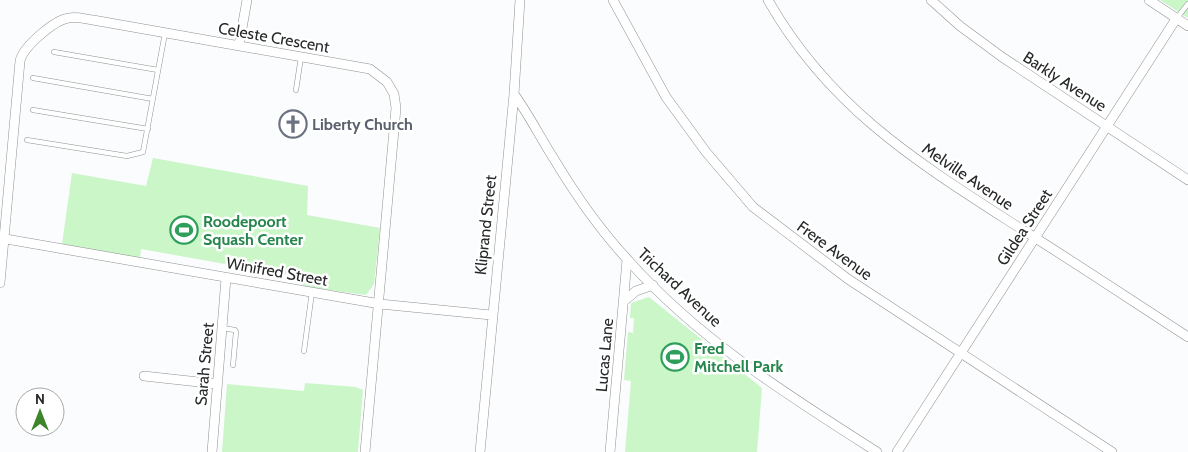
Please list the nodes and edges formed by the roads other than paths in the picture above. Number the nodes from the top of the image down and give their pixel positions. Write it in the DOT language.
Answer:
graph roads {
  1 [pos="247,0"];
  2 [pos="520,0"];
  3 [pos="613,0"];
  4 [pos="768,0"];
  5 [pos="931,0"];
  6 [pos="1149,0"];
  7 [pos="1188,4"];
  8 [pos="1176,18"];
  9 [pos="1188,26"];
  10 [pos="165,33"];
  11 [pos="239,45"];
  12 [pos="54,52"];
  13 [pos="302,56"];
  14 [pos="158,70"];
  15 [pos="34,78"];
  16 [pos="296,90"];
  17 [pos="514,94"];
  18 [pos="153,99"];
  19 [pos="33,110"];
  20 [pos="1107,126"];
  21 [pos="148,129"];
  22 [pos="27,140"];
  23 [pos="1188,180"];
  24 [pos="1034,237"];
  25 [pos="2,239"];
  26 [pos="627,260"];
  27 [pos="226,278"];
  28 [pos="0,283"];
  29 [pos="653,285"];
  30 [pos="312,292"];
  31 [pos="624,300"];
  32 [pos="380,304"];
  33 [pos="491,315"];
  34 [pos="222,328"];
  35 [pos="1188,337"];
  36 [pos="304,351"];
  37 [pos="961,354"];
  38 [pos="233,365"];
  39 [pos="144,376"];
  40 [pos="217,384"];
  41 [pos="212,452"];
  42 [pos="365,452"];
  43 [pos="480,452"];
  44 [pos="610,452"];
  45 [pos="877,452"];
  46 [pos="897,452"];
  47 [pos="1112,452"];
  1 -- 11 [label="street"];
  2 -- 17 [label="street, Kliprand Street"];
  3 -- 37 [label="street, Frere Avenue"];
  4 -- 24 [label="street, Melville Avenue"];
  5 -- 20 [label="street, Barkly Avenue"];
  6 -- 8 [label="street"];
  7 -- 8 [label="lane"];
  8 -- 9 [label="street"];
  8 -- 20 [label="street, Gildea Street"];
  10 -- 11 [label="street, Celeste Crescent"];
  10 -- 14 [label="lane"];
  10 -- 25 [label="street, Celeste Crescent"];
  11 -- 13 [label="street, Celeste Crescent"];
  12 -- 14 [label="lane"];
  13 -- 16 [label="lane"];
  13 -- 32 [label="street, Celeste Crescent"];
  14 -- 18 [label="lane"];
  15 -- 18 [label="lane"];
  17 -- 26 [label="street, Trichard Avenue"];
  17 -- 33 [label="street, Kliprand Street"];
  18 -- 21 [label="lane"];
  19 -- 21 [label="lane"];
  20 -- 23 [label="street, Barkly Avenue"];
  20 -- 24 [label="street, Gildea Street"];
  21 -- 22 [label="lane"];
  24 -- 35 [label="street, Melville Avenue"];
  24 -- 37 [label="street, Gildea Street"];
  25 -- 27 [label="street, Winifred Street"];
  25 -- 28 [label="street, Celeste Crescent"];
  26 -- 29 [label="street, Trichard Avenue"];
  26 -- 31 [label="street, Lucas Lane"];
  27 -- 30 [label="street, Winifred Street"];
  27 -- 34 [label="street, Sarah Street"];
  29 -- 31 [label="street"];
  29 -- 45 [label="street, Trichard Avenue"];
  30 -- 32 [label="street, Winifred Street"];
  30 -- 36 [label="lane"];
  31 -- 44 [label="street, Lucas Lane"];
  32 -- 33 [label="street, Winifred Street"];
  32 -- 42 [label="street, Celeste Crescent"];
  33 -- 43 [label="street, Kliprand Street"];
  34 -- 38 [label="lane"];
  34 -- 40 [label="street, Sarah Street"];
  37 -- 46 [label="street, Gildea Street"];
  37 -- 47 [label="street, Frere Avenue"];
  39 -- 40 [label="street"];
  40 -- 41 [label="street, Sarah Street"];
}
